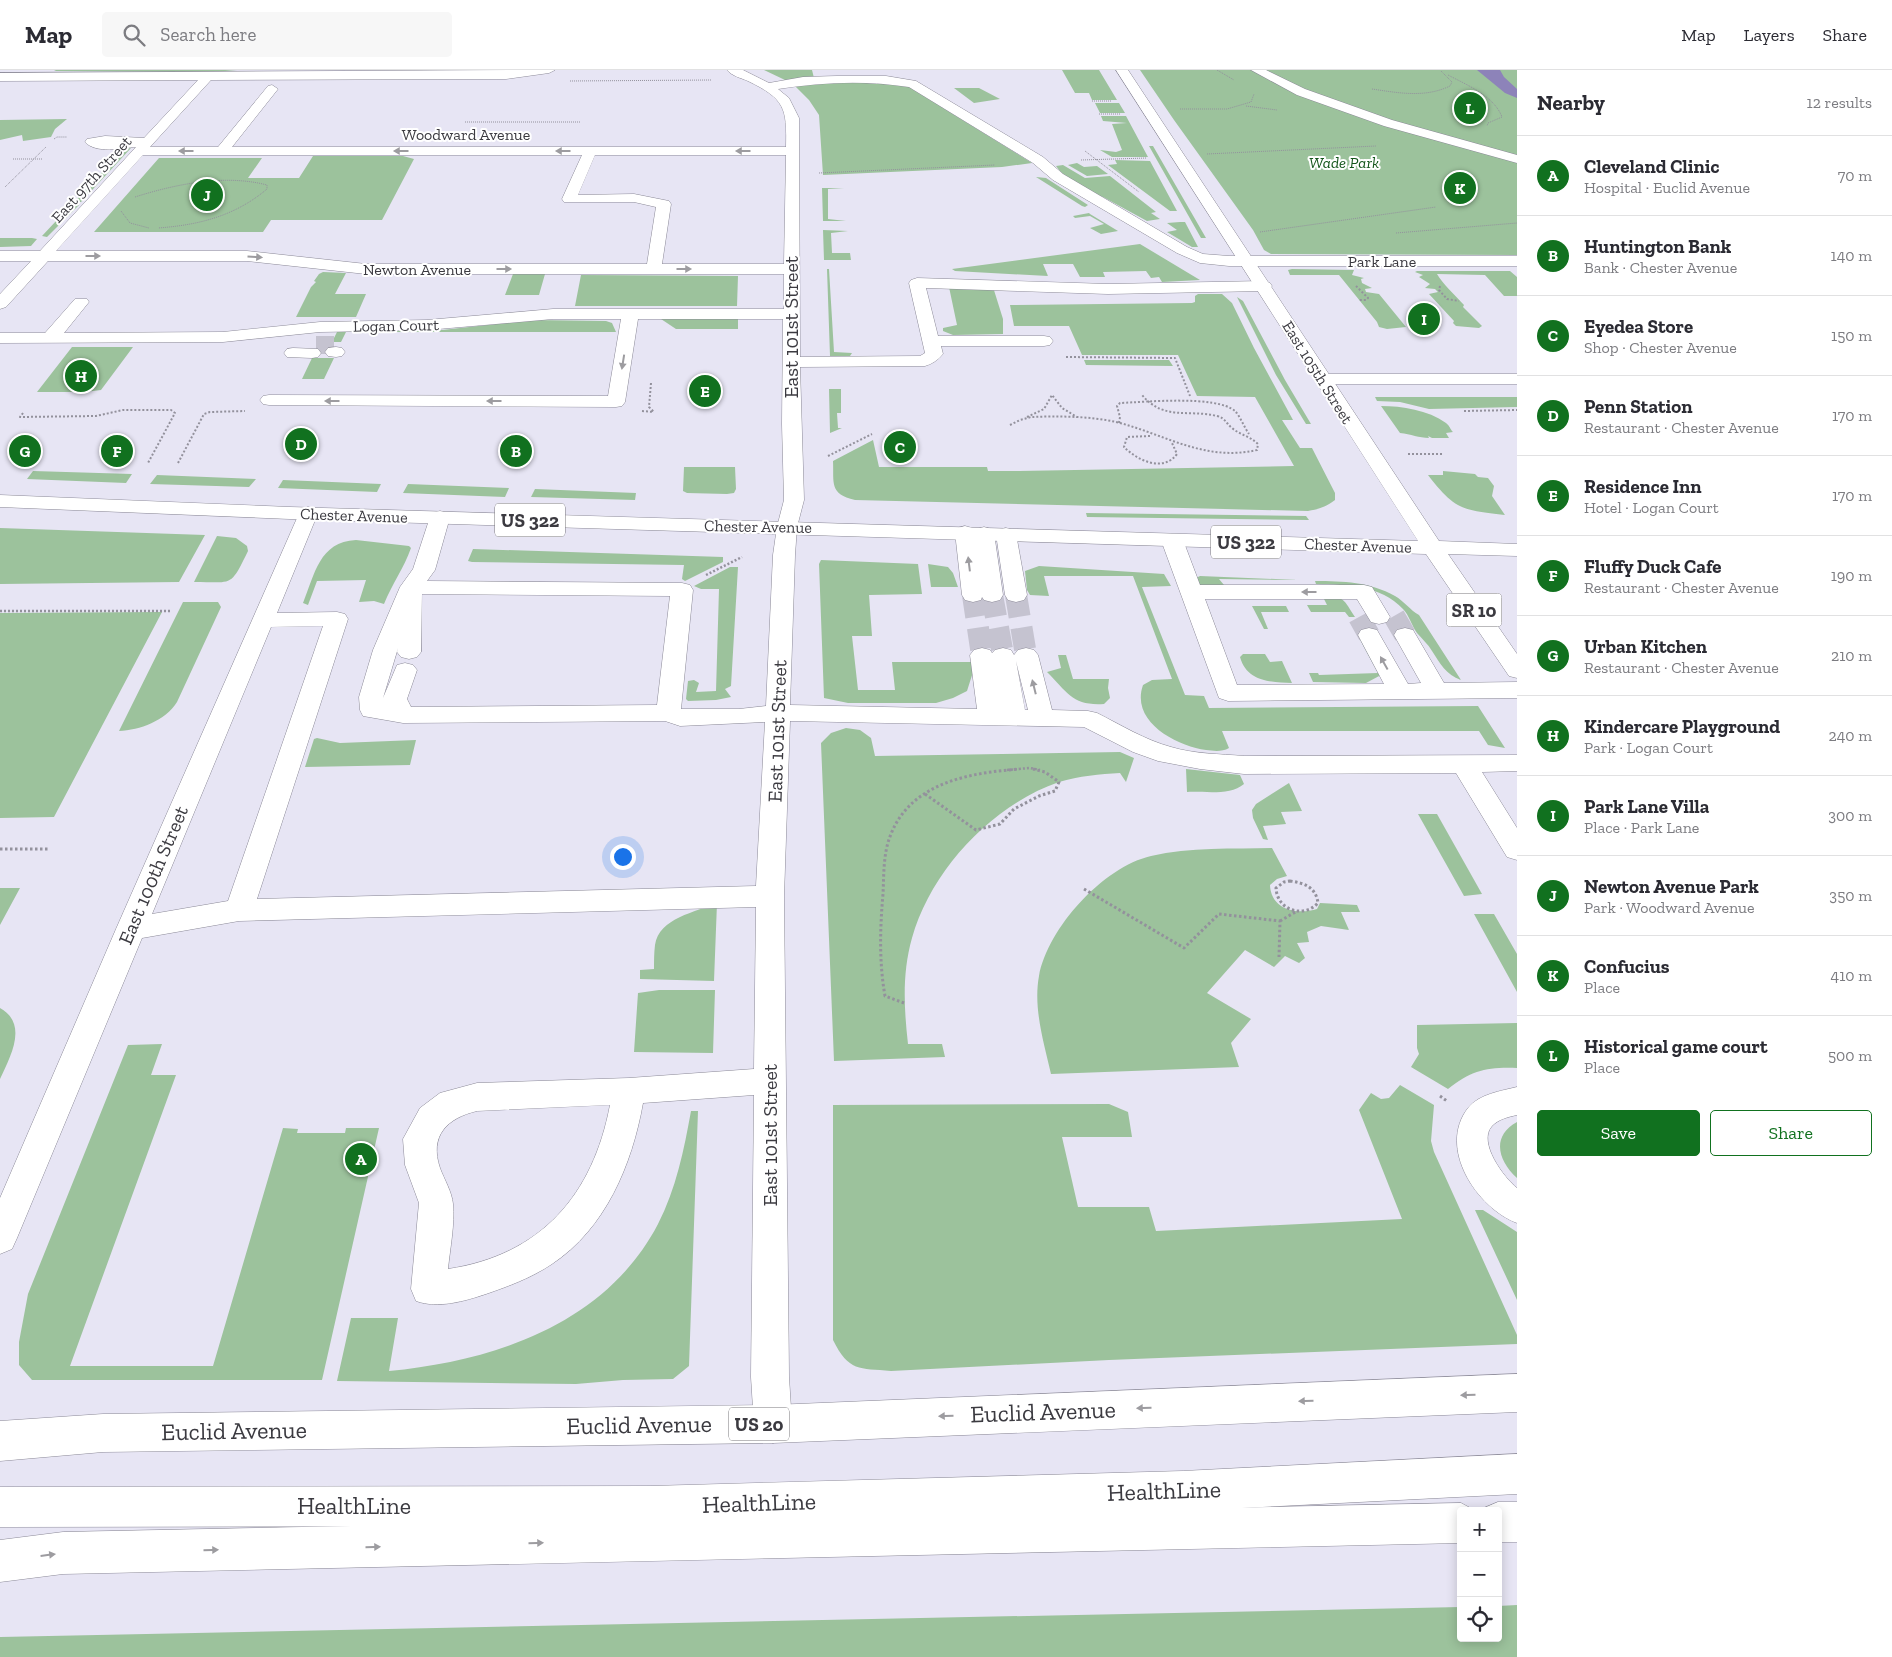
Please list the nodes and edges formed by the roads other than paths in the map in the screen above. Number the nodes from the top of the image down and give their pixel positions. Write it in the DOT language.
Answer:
graph roads {
  1 [pos="550,70"];
  2 [pos="1122,70"];
  3 [pos="1256,70"];
  4 [pos="737,71"];
  5 [pos="260,73"];
  6 [pos="459,73"];
  7 [pos="845,75"];
  8 [pos="0,77"];
  9 [pos="207,77"];
  10 [pos="767,87"];
  11 [pos="272,89"];
  12 [pos="140,145"];
  13 [pos="222,151"];
  14 [pos="590,151"];
  15 [pos="792,151"];
  16 [pos="1517,159"];
  17 [pos="0,249"];
  18 [pos="47,252"];
  19 [pos="0,256"];
  20 [pos="1517,261"];
  21 [pos="1248,262"];
  22 [pos="654,268"];
  23 [pos="791,269"];
  24 [pos="1264,286"];
  25 [pos="80,302"];
  26 [pos="0,304"];
  27 [pos="630,314"];
  28 [pos="791,314"];
  29 [pos="0,338"];
  30 [pos="49,339"];
  31 [pos="931,341"];
  32 [pos="1044,341"];
  33 [pos="791,362"];
  34 [pos="1323,379"];
  35 [pos="1517,379"];
  36 [pos="269,400"];
  37 [pos="0,501"];
  38 [pos="308,513"];
  39 [pos="440,517"];
  40 [pos="787,527"];
  41 [pos="975,533"];
  42 [pos="1006,534"];
  43 [pos="1172,540"];
  44 [pos="1432,548"];
  45 [pos="1517,550"];
  46 [pos="411,587"];
  47 [pos="1191,592"];
  48 [pos="1354,592"];
  49 [pos="982,595"];
  50 [pos="1016,595"];
  51 [pos="262,620"];
  52 [pos="1382,626"];
  53 [pos="1517,671"];
  54 [pos="1517,690"];
  55 [pos="1419,691"];
  56 [pos="668,713"];
  57 [pos="778,713"];
  58 [pos="403,714"];
  59 [pos="1002,717"];
  60 [pos="1042,718"];
  61 [pos="1517,763"];
  62 [pos="1464,764"];
  63 [pos="1517,850"];
  64 [pos="770,896"];
  65 [pos="238,910"];
  66 [pos="130,930"];
  67 [pos="770,1081"];
  68 [pos="630,1091"];
  69 [pos="1517,1102"];
  70 [pos="1517,1208"];
  71 [pos="0,1238"];
  72 [pos="1517,1393"];
  73 [pos="773,1424"];
  74 [pos="0,1441"];
  75 [pos="1517,1474"];
  76 [pos="0,1507"];
  77 [pos="1502,1522"];
  78 [pos="1517,1522"];
  79 [pos="1457,1523"];
  80 [pos="0,1561"];
  1 -- 6 [label="street"];
  2 -- 21 [label="street, East 105th Street"];
  3 -- 16 [label="street"];
  4 -- 10 [label="street, East 101st Street"];
  5 -- 6 [label="street"];
  5 -- 9 [label="street"];
  7 -- 10 [label="street, Park Lane"];
  7 -- 21 [label="street, Park Lane"];
  8 -- 9 [label="street"];
  9 -- 12 [label="street, East 97th Street"];
  10 -- 15 [label="street, East 101st Street"];
  11 -- 13 [label="street"];
  13 -- 12 [label="street, Woodward Avenue, one-way"];
  12 -- 18 [label="street, East 97th Street"];
  14 -- 13 [label="street, Woodward Avenue, one-way"];
  15 -- 14 [label="street, Woodward Avenue, one-way"];
  14 -- 22 [label="street"];
  15 -- 23 [label="street, East 101st Street"];
  17 -- 18 [label="street"];
  18 -- 19 [label="street"];
  18 -- 22 [label="street, Newton Avenue, one-way"];
  18 -- 26 [label="street, East 97th Street"];
  20 -- 21 [label="street, Park Lane"];
  21 -- 24 [label="street, East 105th Street"];
  22 -- 23 [label="street, Newton Avenue, one-way"];
  23 -- 28 [label="street, East 101st Street"];
  24 -- 31 [label="street"];
  24 -- 34 [label="street, East 105th Street"];
  25 -- 30 [label="street"];
  27 -- 28 [label="street, Logan Court"];
  27 -- 30 [label="street, Logan Court"];
  27 -- 36 [label="street, one-way"];
  28 -- 33 [label="street, East 101st Street"];
  29 -- 30 [label="street, Logan Court"];
  31 -- 32 [label="street"];
  31 -- 33 [label="street"];
  33 -- 40 [label="street, East 101st Street"];
  34 -- 35 [label="street"];
  34 -- 44 [label="street, East 105th Street"];
  37 -- 38 [label="street, Chester Avenue / US 322"];
  38 -- 39 [label="street, Chester Avenue / US 322"];
  38 -- 51 [label="street, East 100th Street"];
  39 -- 40 [label="street, Chester Avenue / US 322"];
  39 -- 46 [label="street"];
  40 -- 41 [label="street, Chester Avenue / US 322"];
  40 -- 57 [label="street, East 101st Street"];
  41 -- 42 [label="street, Chester Avenue / US 322"];
  49 -- 41 [label="street, one-way"];
  42 -- 43 [label="street, Chester Avenue / US 322"];
  42 -- 50 [label="street"];
  43 -- 44 [label="street, Chester Avenue / US 322"];
  43 -- 47 [label="street"];
  44 -- 45 [label="street, Chester Avenue / US 322"];
  44 -- 53 [label="street, East 105th Street / SR 10"];
  46 -- 56 [label="street"];
  46 -- 58 [label="street"];
  46 -- 58 [label="street"];
  48 -- 47 [label="street, one-way"];
  47 -- 55 [label="street"];
  48 -- 52 [label="street"];
  48 -- 52 [label="street"];
  51 -- 65 [label="street"];
  51 -- 66 [label="street, East 100th Street"];
  55 -- 52 [label="street, one-way"];
  52 -- 55 [label="street"];
  54 -- 55 [label="street"];
  56 -- 57 [label="street"];
  56 -- 58 [label="street"];
  57 -- 59 [label="street"];
  57 -- 64 [label="street, East 101st Street"];
  59 -- 60 [label="street"];
  60 -- 59 [label="street, one-way"];
  60 -- 62 [label="street"];
  61 -- 62 [label="street"];
  62 -- 63 [label="street"];
  64 -- 65 [label="street"];
  64 -- 67 [label="street, East 101st Street"];
  65 -- 66 [label="street"];
  66 -- 71 [label="street, East 100th Street"];
  67 -- 68 [label="street"];
  67 -- 73 [label="street, East 101st Street"];
  68 -- 68 [label="street"];
  69 -- 70 [label="street"];
  72 -- 73 [label="street, Euclid Avenue / US 20, one-way"];
  73 -- 74 [label="street, Euclid Avenue / US 20"];
  75 -- 76 [label="street, HealthLine"];
  77 -- 78 [label="street"];
  80 -- 79 [label="street, one-way"];
}
